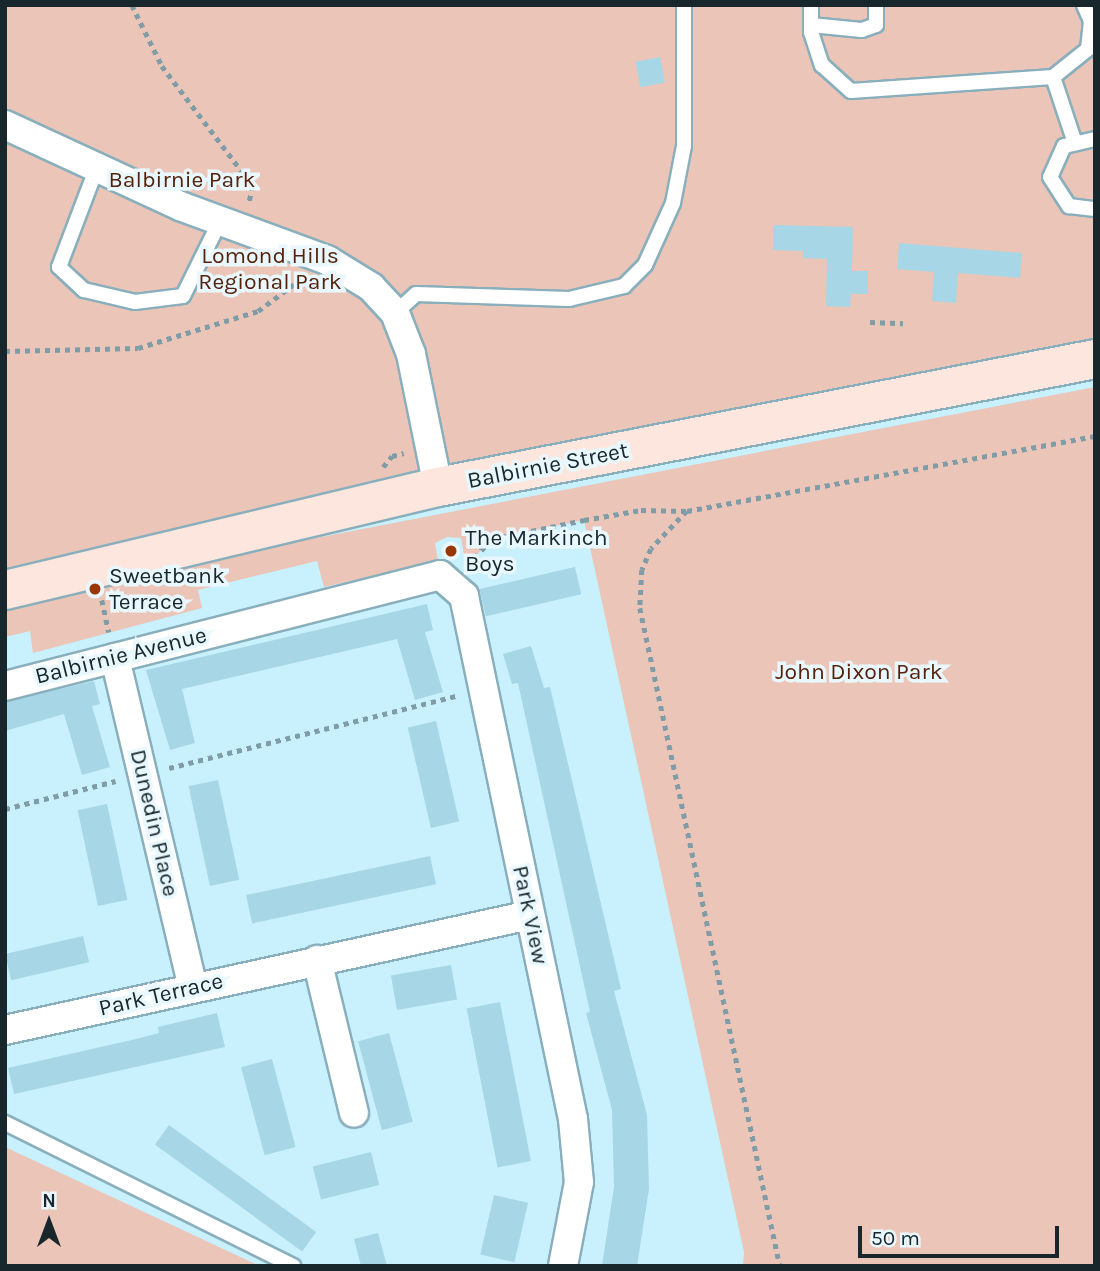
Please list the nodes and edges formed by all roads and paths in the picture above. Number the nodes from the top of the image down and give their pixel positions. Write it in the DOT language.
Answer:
graph roads {
  1 [pos="132,5"];
  2 [pos="684,5"];
  3 [pos="811,5"];
  4 [pos="876,5"];
  5 [pos="1084,5"];
  6 [pos="811,25"];
  7 [pos="1053,76"];
  8 [pos="5,124"];
  9 [pos="1095,139"];
  10 [pos="1074,140"];
  11 [pos="97,167"];
  12 [pos="1095,209"];
  13 [pos="231,225"];
  14 [pos="327,260"];
  15 [pos="395,313"];
  16 [pos="870,322"];
  17 [pos="904,323"];
  18 [pos="5,351"];
  19 [pos="1095,359"];
  20 [pos="1095,436"];
  21 [pos="438,486"];
  22 [pos="687,511"];
  23 [pos="445,579"];
  24 [pos="5,590"];
  25 [pos="115,658"];
  26 [pos="5,685"];
  27 [pos="481,689"];
  28 [pos="142,775"];
  29 [pos="5,809"];
  30 [pos="530,915"];
  31 [pos="317,960"];
  32 [pos="193,988"];
  33 [pos="5,1030"];
  34 [pos="354,1113"];
  35 [pos="5,1123"];
  36 [pos="293,1266"];
  37 [pos="563,1266"];
  38 [pos="780,1266"];
  1 -- 13 [label="path"];
  2 -- 15 [label="lane"];
  3 -- 6 [label="lane"];
  4 -- 6 [label="lane"];
  5 -- 7 [label="lane"];
  6 -- 7 [label="lane"];
  7 -- 10 [label="lane"];
  8 -- 11 [label="street"];
  9 -- 10 [label="lane"];
  10 -- 12 [label="lane"];
  11 -- 13 [label="street"];
  11 -- 13 [label="lane"];
  13 -- 14 [label="street"];
  14 -- 15 [label="street"];
  14 -- 18 [label="path"];
  15 -- 21 [label="street"];
  16 -- 17 [label="path"];
  19 -- 21 [label="main road, Balbirnie Street"];
  20 -- 22 [label="path"];
  21 -- 24 [label="main road, Balbirnie Street"];
  22 -- 23 [label="path"];
  22 -- 38 [label="path"];
  23 -- 25 [label="street, Balbirnie Avenue"];
  23 -- 27 [label="street, Park View"];
  25 -- 26 [label="street, Balbirnie Avenue"];
  25 -- 28 [label="street, Dunedin Place"];
  27 -- 28 [label="path"];
  27 -- 30 [label="street, Park View"];
  28 -- 29 [label="path"];
  28 -- 32 [label="street, Dunedin Place"];
  30 -- 31 [label="street, Park Terrace"];
  30 -- 37 [label="street, Park View"];
  31 -- 32 [label="street, Park Terrace"];
  31 -- 34 [label="street"];
  32 -- 33 [label="street, Park Terrace"];
  35 -- 36 [label="lane"];
}
